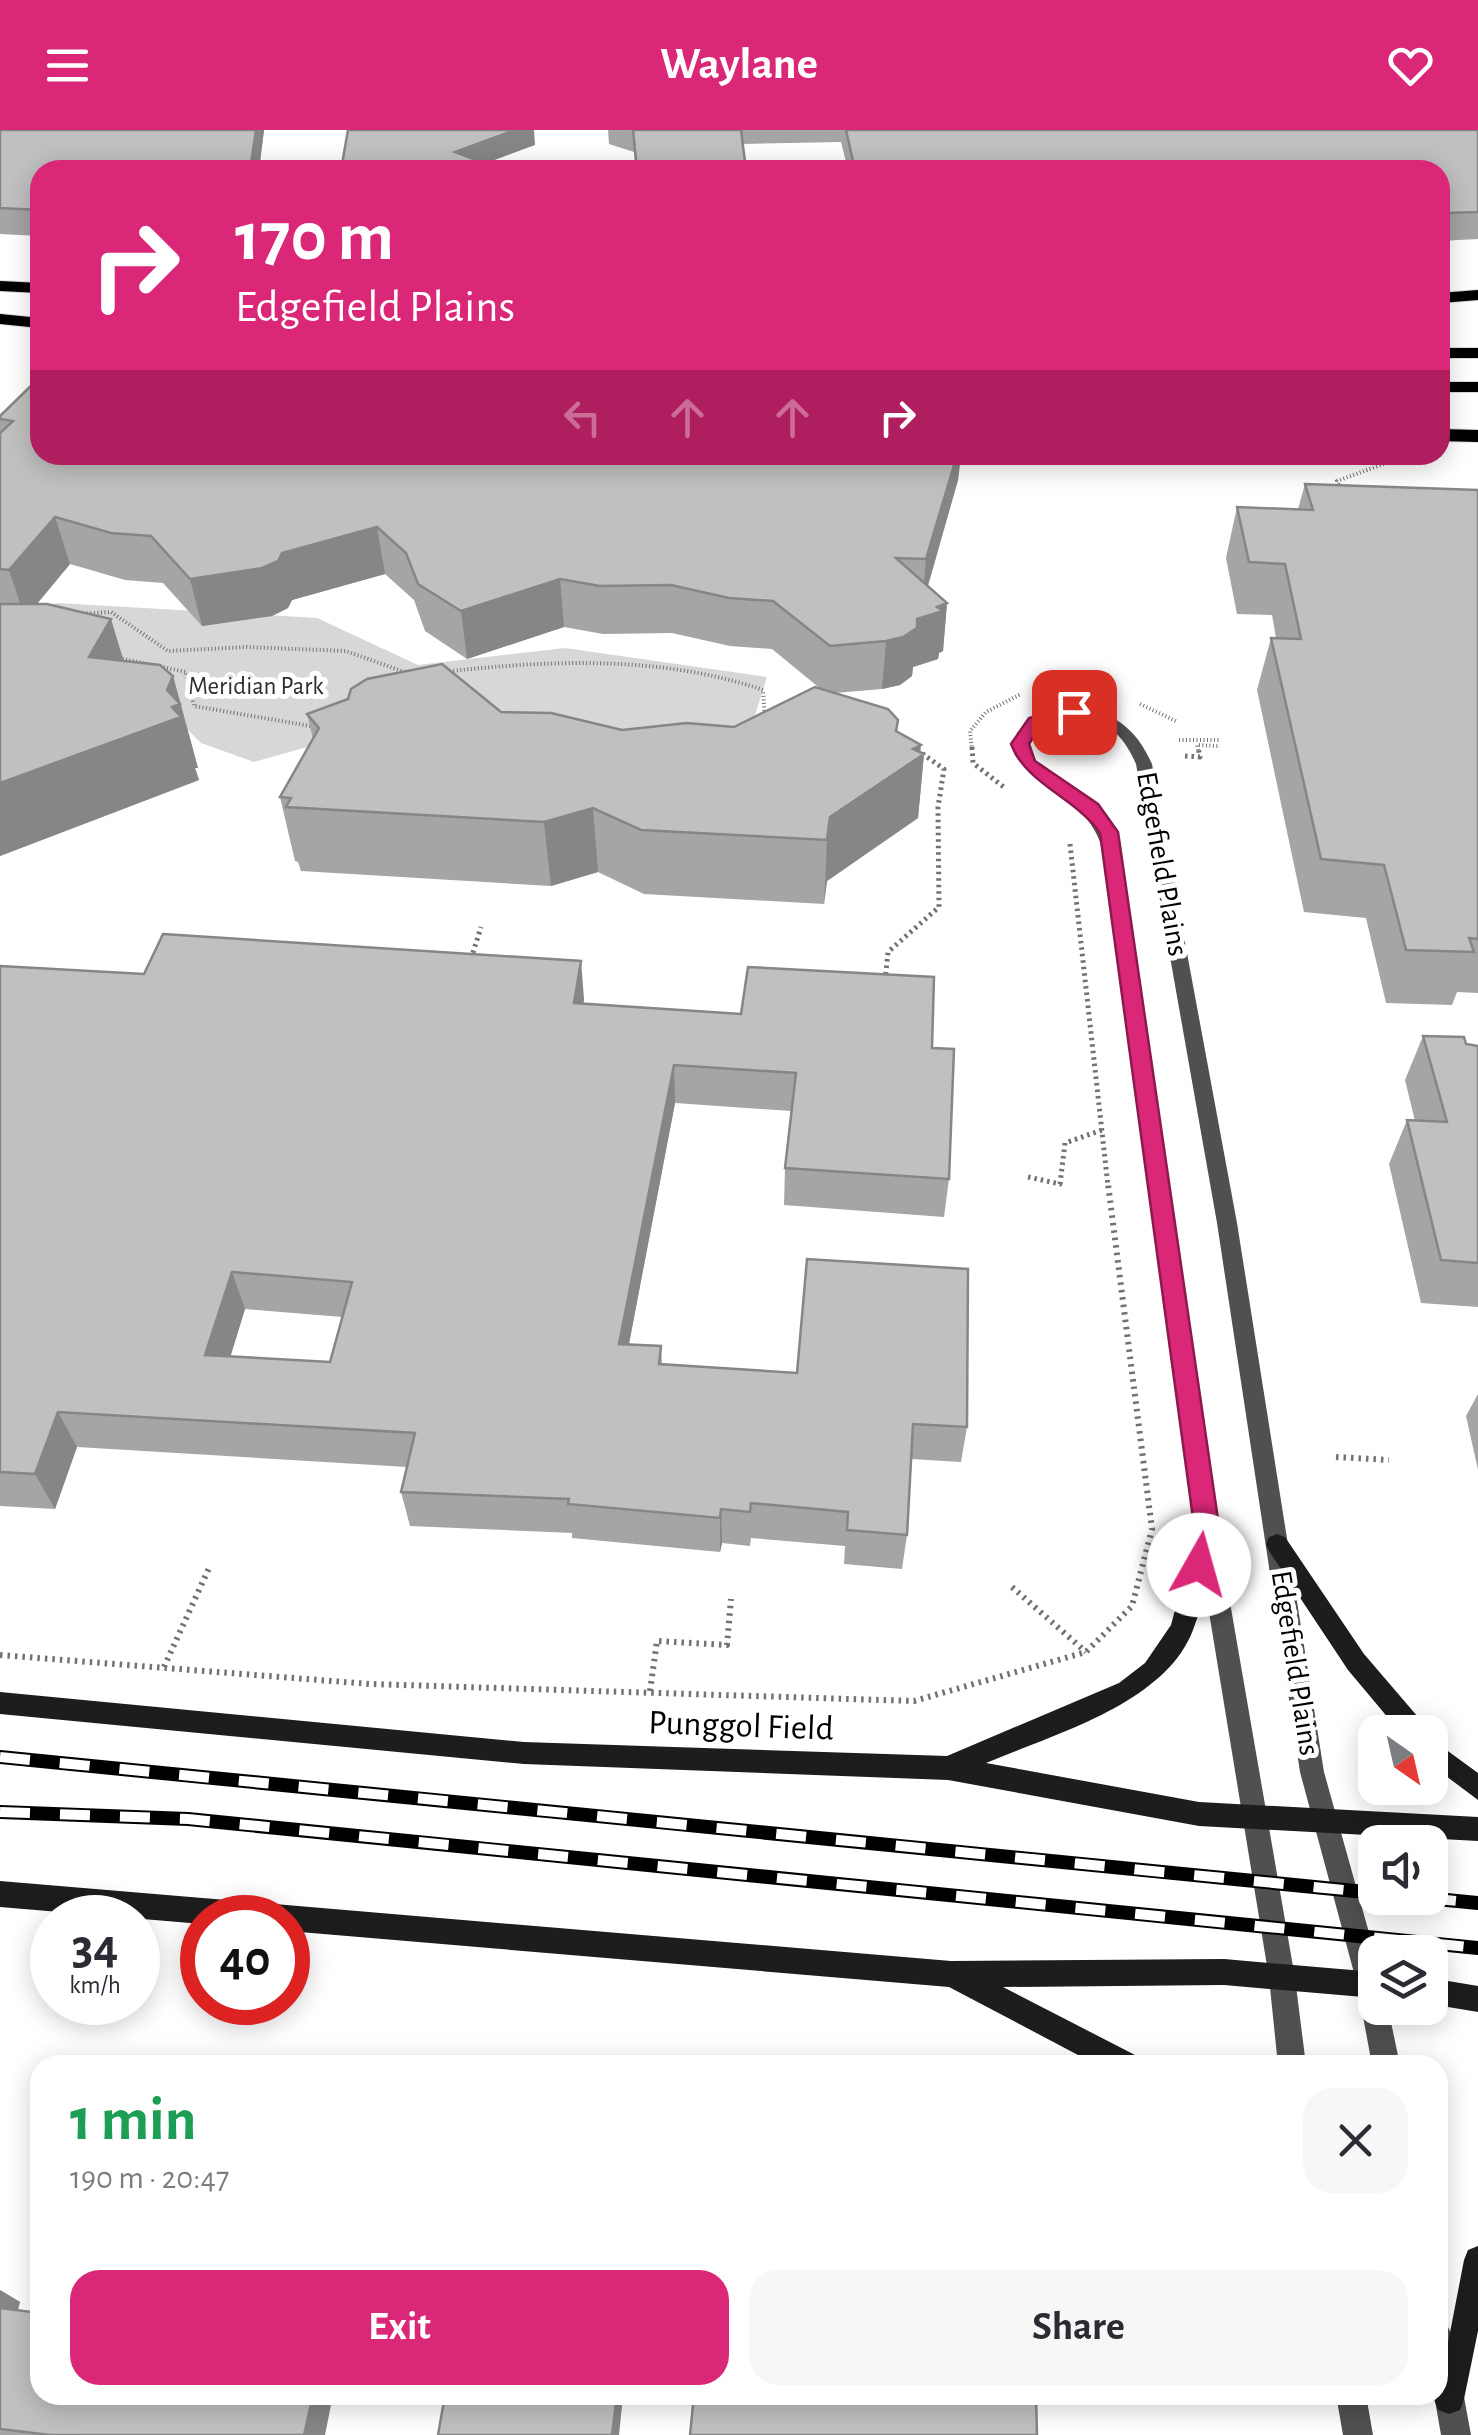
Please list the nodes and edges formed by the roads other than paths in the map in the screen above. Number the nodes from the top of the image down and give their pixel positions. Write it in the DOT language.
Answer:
graph roads {
  1 [pos="1478,280"];
  2 [pos="1450,281"];
  3 [pos="0,286"];
  4 [pos="30,288"];
  5 [pos="1478,295"];
  6 [pos="1450,297"];
  7 [pos="0,320"];
  8 [pos="30,322"];
  9 [pos="1450,353"];
  10 [pos="1478,353"];
  11 [pos="1478,387"];
  12 [pos="1450,388"];
  13 [pos="1450,435"];
  14 [pos="1478,436"];
  15 [pos="1207,1533"];
  16 [pos="1277,1544"];
  17 [pos="0,1703"];
  18 [pos="1401,1715"];
  19 [pos="1448,1764"];
  20 [pos="948,1768"];
  21 [pos="1478,1788"];
  22 [pos="1256,1817"];
  23 [pos="1325,1820"];
  24 [pos="1478,1829"];
  25 [pos="0,1894"];
  26 [pos="180,1910"];
  27 [pos="310,1920"];
  28 [pos="1358,1935"];
  29 [pos="951,1974"];
  30 [pos="1282,1978"];
  31 [pos="1358,1983"];
  32 [pos="1448,1994"];
  33 [pos="1478,2000"];
  34 [pos="1379,2025"];
  35 [pos="1105,2055"];
  36 [pos="1291,2055"];
  37 [pos="1384,2055"];
  38 [pos="1478,2260"];
  39 [pos="1448,2394"];
  40 [pos="1449,2400"];
  41 [pos="1353,2405"];
  42 [pos="1358,2435"];
  43 [pos="1456,2435"];
  1 -- 2 [label="highway"];
  3 -- 4 [label="highway"];
  5 -- 6 [label="highway"];
  7 -- 8 [label="highway"];
  9 -- 10 [label="highway"];
  11 -- 12 [label="highway"];
  13 -- 14 [label="highway"];
  15 -- 16 [label="street, Edgefield Plains"];
  15 -- 20 [label="street"];
  15 -- 22 [label="street, Edgefield Plains"];
  16 -- 18 [label="street"];
  16 -- 23 [label="street, Edgefield Plains"];
  17 -- 20 [label="street, Punggol Field"];
  19 -- 21 [label="street"];
  20 -- 22 [label="street, Punggol Field"];
  22 -- 23 [label="street, Punggol Field"];
  22 -- 30 [label="street, Edgefield Plains"];
  23 -- 24 [label="street, Punggol Field"];
  23 -- 28 [label="street, Edgefield Plains"];
  25 -- 26 [label="street"];
  27 -- 29 [label="street"];
  29 -- 30 [label="street"];
  29 -- 35 [label="street"];
  30 -- 31 [label="street"];
  30 -- 36 [label="street, Edgefield Plains"];
  32 -- 33 [label="street"];
  34 -- 37 [label="street, Edgefield Plains"];
  38 -- 40 [label="street"];
  39 -- 40 [label="street"];
  40 -- 43 [label="street"];
  41 -- 42 [label="street"];
}
